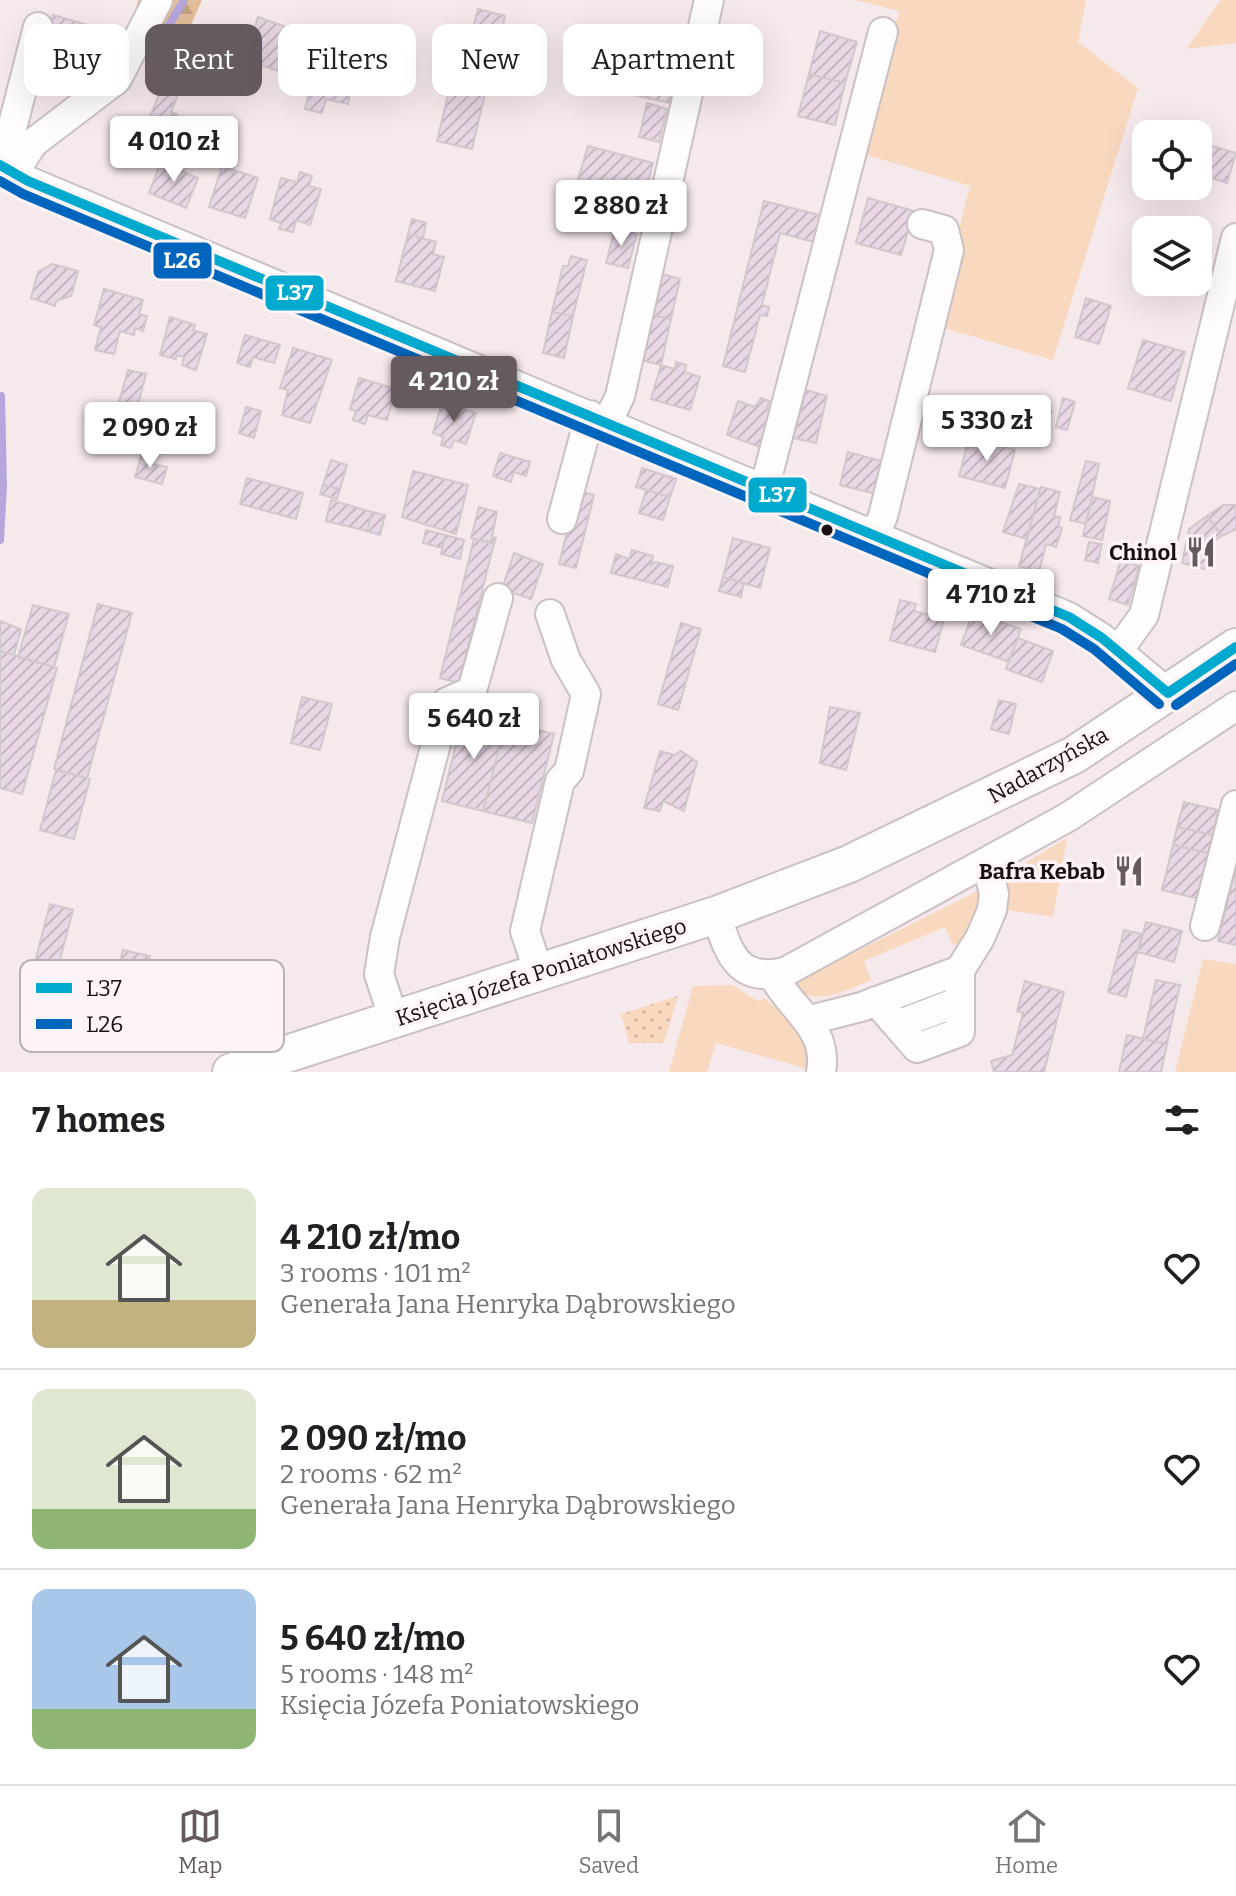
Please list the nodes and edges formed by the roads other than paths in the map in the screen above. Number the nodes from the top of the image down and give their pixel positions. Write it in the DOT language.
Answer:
graph roads {
  1 [pos="158,0"];
  2 [pos="709,0"];
  3 [pos="883,32"];
  4 [pos="24,82"];
  5 [pos="5,164"];
  6 [pos="922,224"];
  7 [pos="1236,238"];
  8 [pos="599,419"];
  9 [pos="764,490"];
  10 [pos="562,519"];
  11 [pos="874,537"];
  12 [pos="498,598"];
  13 [pos="550,614"];
  14 [pos="1236,647"];
  15 [pos="1118,651"];
  16 [pos="1168,693"];
  17 [pos="1236,706"];
  18 [pos="1236,805"];
  19 [pos="849,864"];
  20 [pos="987,864"];
  21 [pos="716,915"];
  22 [pos="1205,926"];
  23 [pos="960,970"];
  24 [pos="539,973"];
  25 [pos="773,975"];
  26 [pos="876,1001"];
  27 [pos="394,1020"];
  28 [pos="810,1020"];
  29 [pos="231,1072"];
  30 [pos="821,1072"];
  1 -- 5 [label="street"];
  2 -- 8 [label="street"];
  3 -- 9 [label="street"];
  4 -- 5 [label="street"];
  5 -- 8 [label="street"];
  6 -- 11 [label="street"];
  7 -- 15 [label="street"];
  8 -- 9 [label="street"];
  8 -- 10 [label="street"];
  9 -- 11 [label="street"];
  11 -- 15 [label="street"];
  12 -- 27 [label="street"];
  13 -- 24 [label="street"];
  14 -- 16 [label="main road, Nadarzyńska"];
  15 -- 16 [label="street"];
  16 -- 19 [label="main road, Nadarzyńska"];
  17 -- 20 [label="street"];
  18 -- 22 [label="street"];
  19 -- 21 [label="main road, Księcia Józefa Poniatowskiego"];
  20 -- 23 [label="street"];
  20 -- 25 [label="street"];
  21 -- 24 [label="main road, Księcia Józefa Poniatowskiego"];
  21 -- 25 [label="street"];
  23 -- 26 [label="street"];
  23 -- 26 [label="street"];
  24 -- 27 [label="main road, Księcia Józefa Poniatowskiego"];
  25 -- 28 [label="street"];
  26 -- 28 [label="street"];
  27 -- 29 [label="main road, Księcia Józefa Poniatowskiego"];
  28 -- 30 [label="street"];
}
